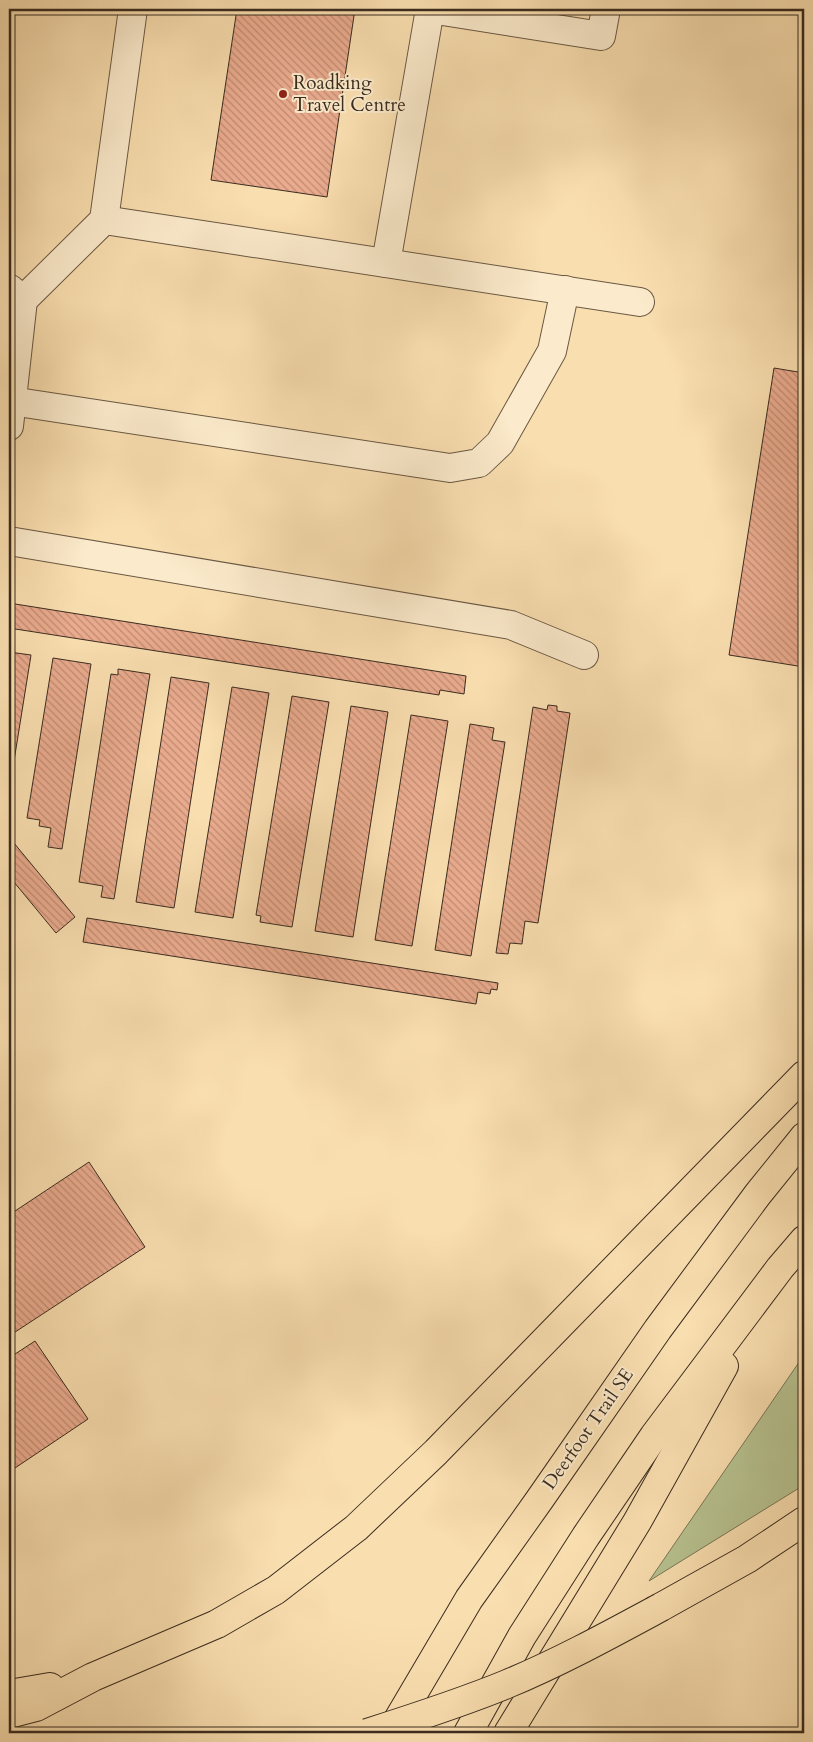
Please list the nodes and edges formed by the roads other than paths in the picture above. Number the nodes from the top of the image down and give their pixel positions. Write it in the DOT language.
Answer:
graph roads {
  1 [pos="133,9"];
  2 [pos="606,9"];
  3 [pos="104,220"];
  4 [pos="386,263"];
  5 [pos="565,290"];
  6 [pos="16,294"];
  7 [pos="640,302"];
  8 [pos="10,413"];
  9 [pos="9,541"];
  10 [pos="584,655"];
  11 [pos="804,1075"];
  12 [pos="804,1137"];
  13 [pos="804,1240"];
  14 [pos="780,1268"];
  15 [pos="804,1521"];
  16 [pos="93,1677"];
  17 [pos="9,1694"];
  18 [pos="9,1714"];
  19 [pos="367,1733"];
  20 [pos="390,1733"];
  21 [pos="468,1733"];
  22 [pos="508,1733"];
  1 -- 3 [label="lane"];
  2 -- 4 [label="lane"];
  3 -- 4 [label="lane"];
  3 -- 6 [label="lane"];
  4 -- 5 [label="lane"];
  5 -- 7 [label="lane"];
  5 -- 8 [label="lane"];
  6 -- 8 [label="lane"];
  9 -- 10 [label="lane"];
  11 -- 16 [label="highway"];
  12 -- 20 [label="highway, Deerfoot Trail SE"];
  13 -- 14 [label="highway"];
  14 -- 21 [label="highway"];
  14 -- 22 [label="highway"];
  15 -- 19 [label="highway, bridge"];
  16 -- 17 [label="highway"];
  16 -- 18 [label="highway"];
}
